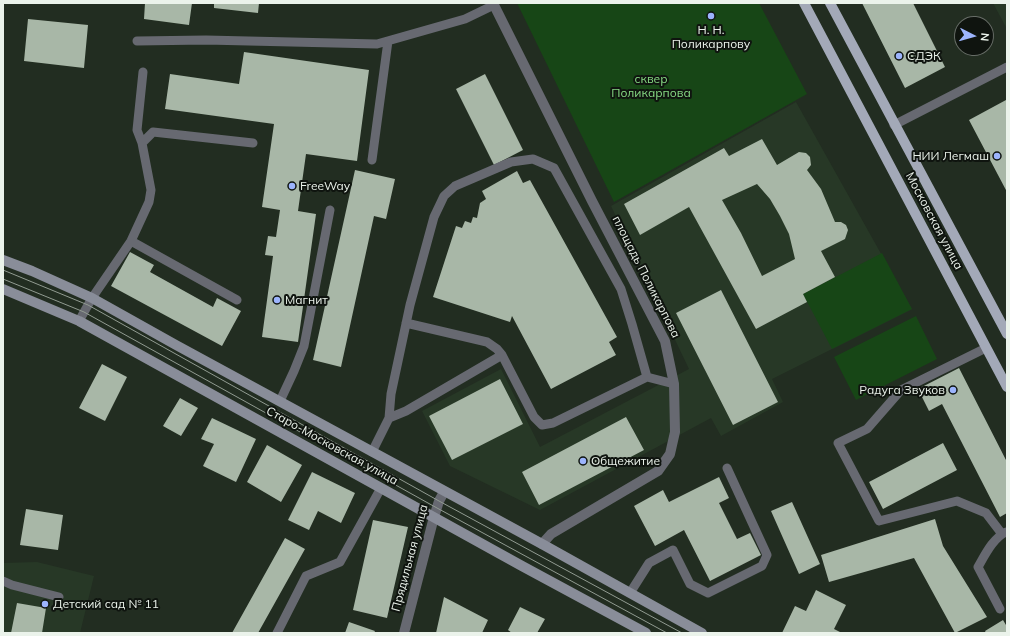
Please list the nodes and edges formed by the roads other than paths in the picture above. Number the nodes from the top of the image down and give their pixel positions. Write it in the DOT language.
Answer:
graph roads {
  1 [pos="804,3"];
  2 [pos="830,3"];
  3 [pos="493,4"];
  4 [pos="388,41"];
  5 [pos="138,42"];
  6 [pos="1007,67"];
  7 [pos="142,72"];
  8 [pos="894,125"];
  9 [pos="253,142"];
  10 [pos="142,143"];
  11 [pos="372,160"];
  12 [pos="330,210"];
  13 [pos="131,241"];
  14 [pos="3,260"];
  15 [pos="3,289"];
  16 [pos="92,298"];
  17 [pos="237,300"];
  18 [pos="79,321"];
  19 [pos="406,323"];
  20 [pos="1007,334"];
  21 [pos="986,348"];
  22 [pos="502,355"];
  23 [pos="647,377"];
  24 [pos="674,384"];
  25 [pos="1007,387"];
  26 [pos="280,401"];
  27 [pos="389,418"];
  28 [pos="372,452"];
  29 [pos="727,468"];
  30 [pos="381,488"];
  31 [pos="444,492"];
  32 [pos="434,517"];
  33 [pos="1004,532"];
  34 [pos="542,544"];
  35 [pos="3,581"];
  36 [pos="630,593"];
  37 [pos="59,597"];
  38 [pos="1000,609"];
  39 [pos="277,633"];
  40 [pos="404,633"];
  41 [pos="646,633"];
  42 [pos="702,633"];
  1 -- 21 [label="main road, Московская улица"];
  2 -- 8 [label="main road, Московская улица"];
  3 -- 4 [label="lane"];
  3 -- 24 [label="street, площадь Поликарпова"];
  4 -- 5 [label="lane"];
  4 -- 11 [label="lane"];
  6 -- 8 [label="lane"];
  7 -- 10 [label="lane"];
  8 -- 20 [label="main road, Московская улица"];
  9 -- 10 [label="lane"];
  10 -- 13 [label="lane"];
  12 -- 26 [label="lane"];
  13 -- 16 [label="lane"];
  13 -- 17 [label="lane"];
  14 -- 16 [label="main road"];
  15 -- 18 [label="main road, Старо-Московская улица"];
  16 -- 18 [label="lane"];
  16 -- 26 [label="main road"];
  18 -- 30 [label="main road, Старо-Московская улица"];
  19 -- 22 [label="lane"];
  19 -- 23 [label="lane"];
  19 -- 27 [label="lane"];
  21 -- 25 [label="main road, Московская улица"];
  21 -- 33 [label="lane"];
  22 -- 23 [label="lane"];
  22 -- 27 [label="lane"];
  23 -- 24 [label="lane"];
  24 -- 34 [label="street, площадь Поликарпова"];
  26 -- 28 [label="main road"];
  27 -- 28 [label="lane"];
  28 -- 31 [label="main road"];
  29 -- 36 [label="lane"];
  30 -- 32 [label="main road, Старо-Московская улица"];
  30 -- 39 [label="lane"];
  31 -- 32 [label="street, Прядильная улица"];
  31 -- 34 [label="main road"];
  32 -- 40 [label="street, Прядильная улица"];
  32 -- 41 [label="main road, Старо-Московская улица"];
  33 -- 38 [label="lane"];
  34 -- 36 [label="main road"];
  35 -- 37 [label="lane"];
  36 -- 42 [label="main road"];
}
